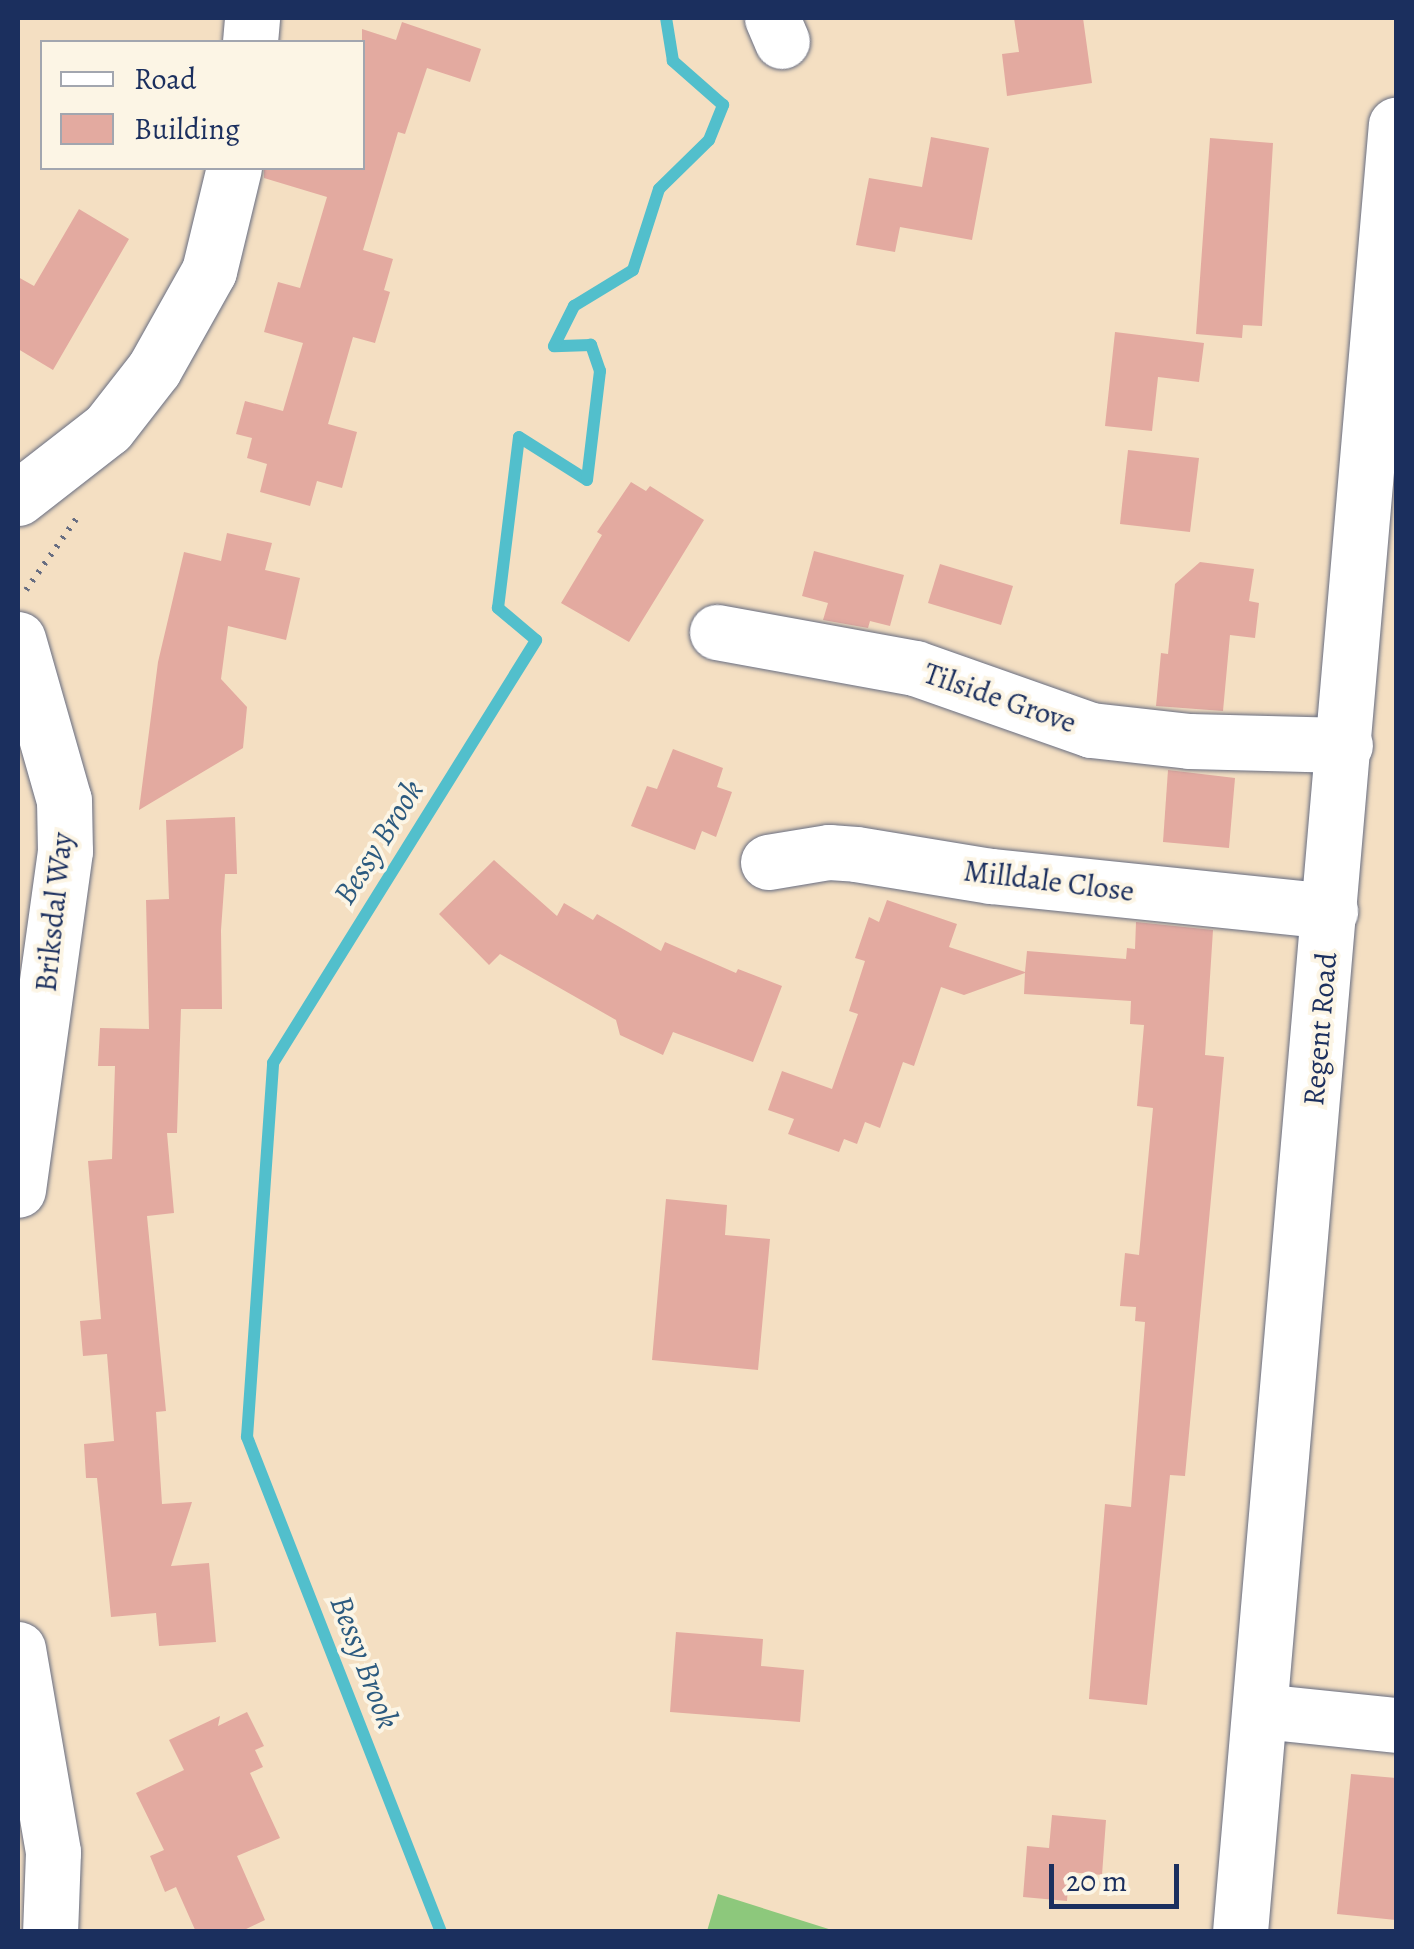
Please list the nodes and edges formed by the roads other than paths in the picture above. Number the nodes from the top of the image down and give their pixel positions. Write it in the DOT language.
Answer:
graph roads {
  1 [pos="1396,125"];
  2 [pos="234,170"];
  3 [pos="18,498"];
  4 [pos="717,632"];
  5 [pos="18,638"];
  6 [pos="1345,745"];
  7 [pos="768,862"];
  8 [pos="1330,912"];
  9 [pos="35,943"];
  10 [pos="18,1190"];
  11 [pos="18,1649"];
  12 [pos="18,1660"];
  13 [pos="1261,1711"];
  14 [pos="1396,1725"];
  15 [pos="50,1932"];
  16 [pos="1240,1932"];
  1 -- 6 [label="street, Regent Road"];
  2 -- 3 [label="street"];
  4 -- 6 [label="street, Tilside Grove"];
  5 -- 9 [label="street, Briksdal Way"];
  6 -- 8 [label="street, Regent Road"];
  7 -- 8 [label="street, Milldale Close"];
  8 -- 13 [label="street, Regent Road"];
  9 -- 10 [label="street, Briksdal Way"];
  11 -- 12 [label="street"];
  12 -- 15 [label="street"];
  13 -- 14 [label="street"];
  13 -- 16 [label="street, Regent Road"];
}
